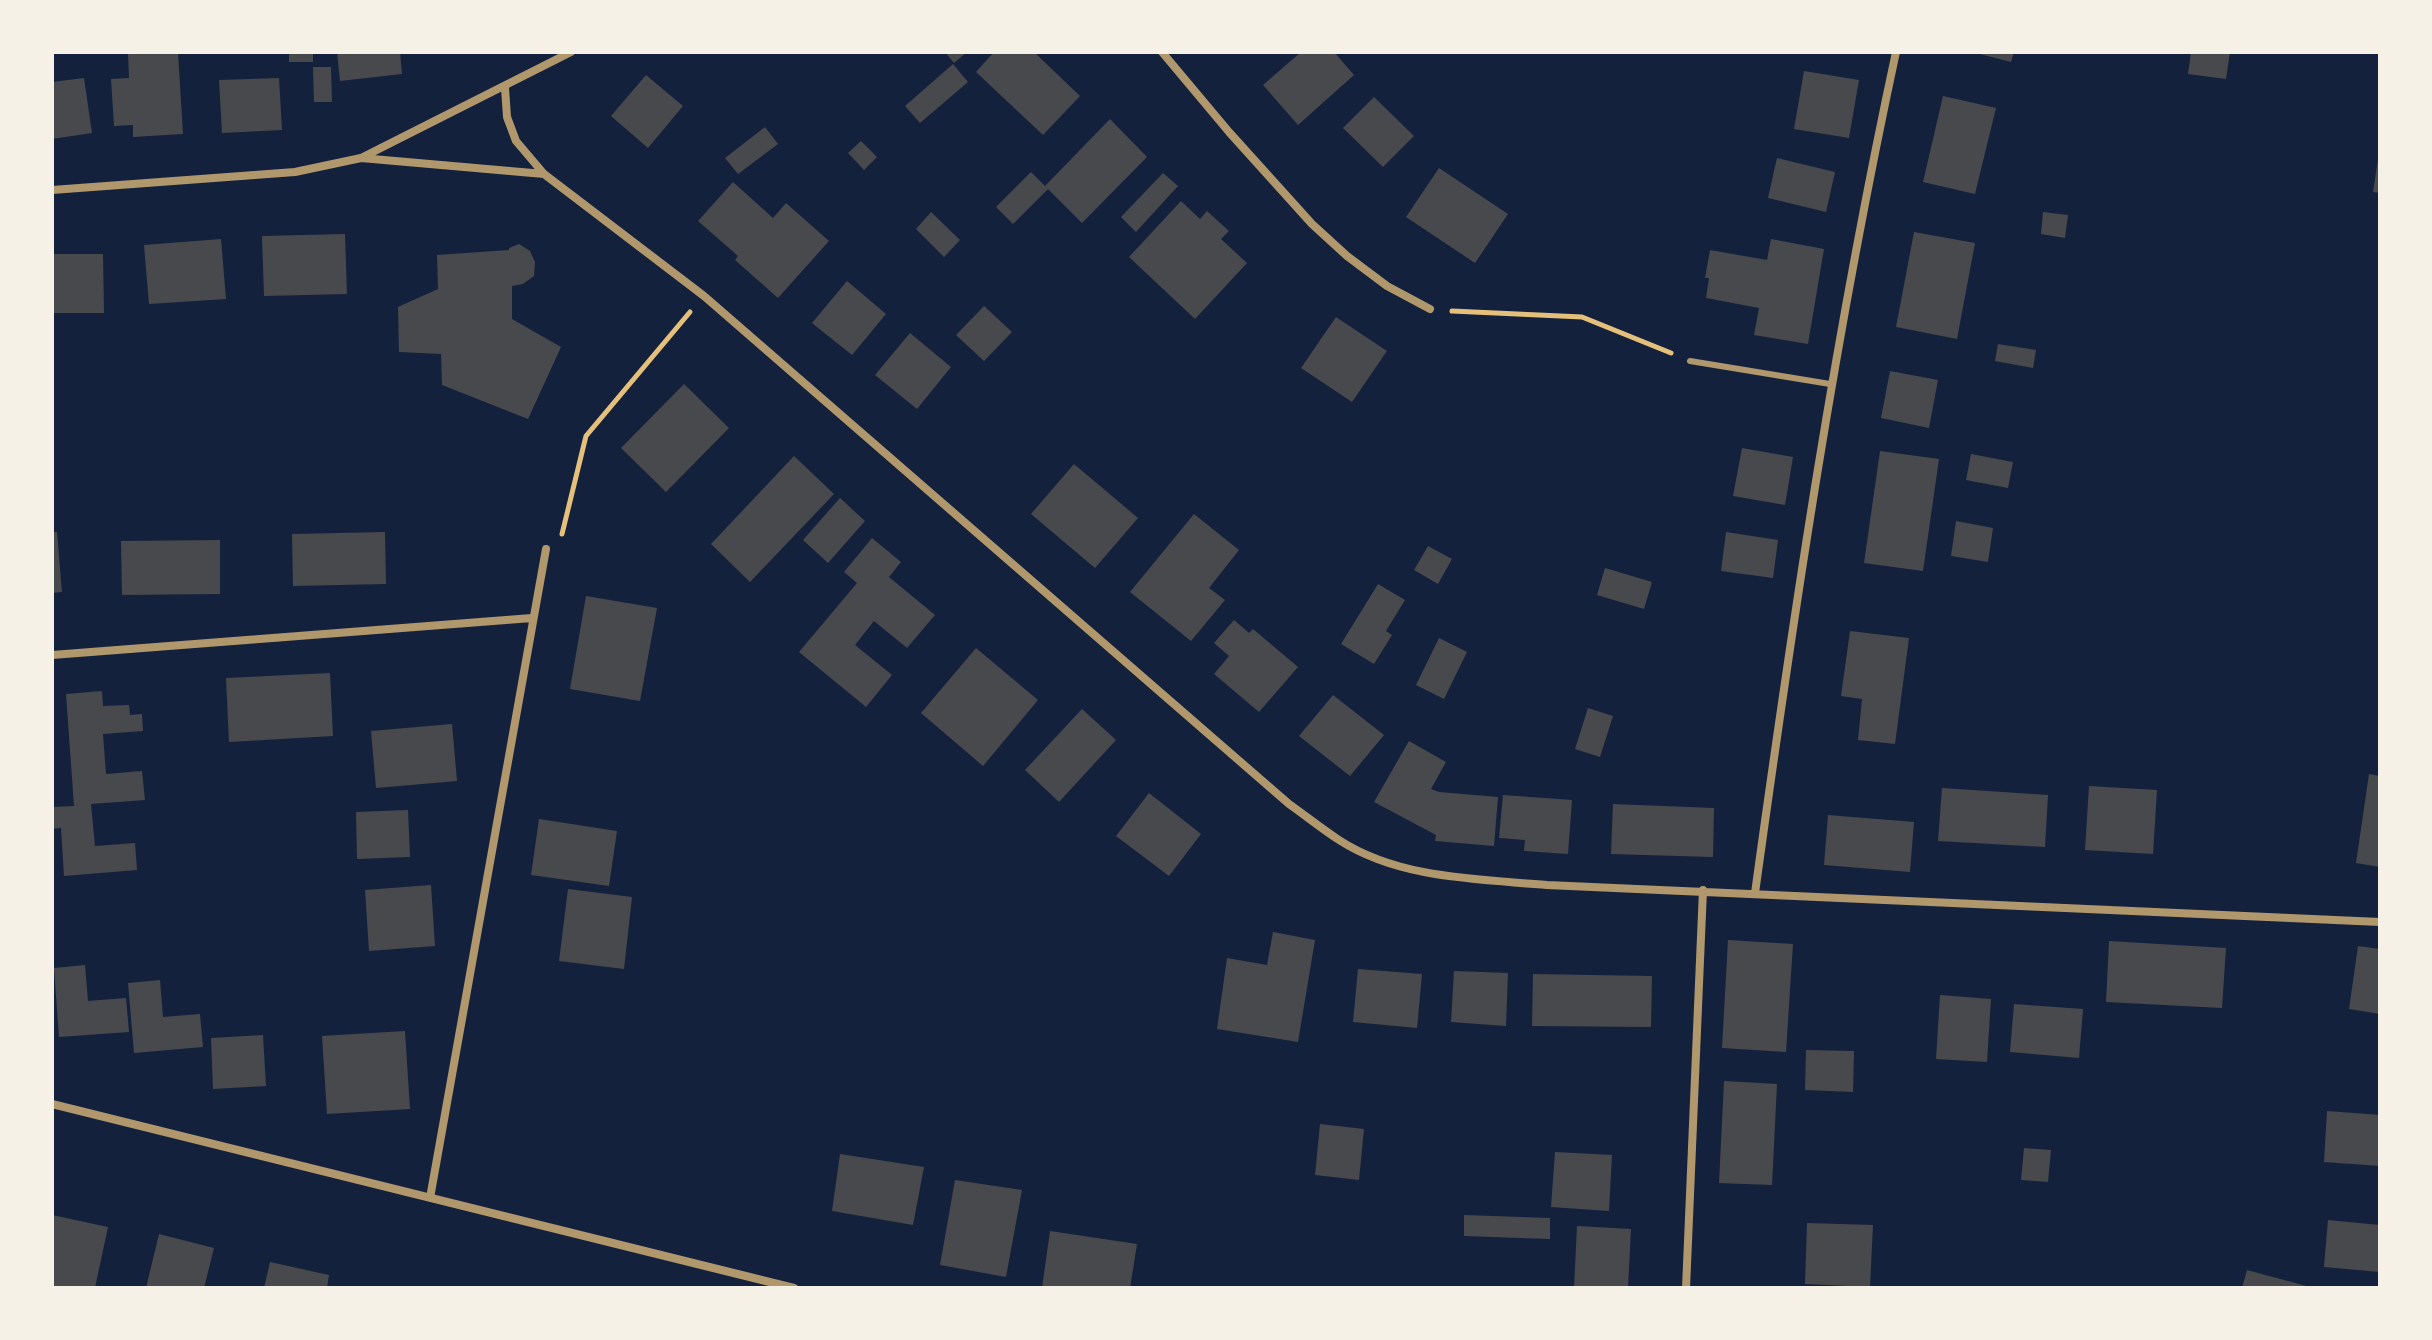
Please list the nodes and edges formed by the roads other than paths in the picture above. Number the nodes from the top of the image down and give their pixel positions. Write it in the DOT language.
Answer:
graph roads {
  1 [pos="571,52"];
  2 [pos="1162,52"];
  3 [pos="1896,52"];
  4 [pos="505,88"];
  5 [pos="361,158"];
  6 [pos="544,174"];
  7 [pos="52,190"];
  8 [pos="1430,309"];
  9 [pos="1690,361"];
  10 [pos="1830,384"];
  11 [pos="546,549"];
  12 [pos="532,618"];
  13 [pos="52,655"];
  14 [pos="1703,890"];
  15 [pos="1755,893"];
  16 [pos="2380,922"];
  17 [pos="52,1104"];
  18 [pos="430,1198"];
  19 [pos="794,1288"];
  20 [pos="1686,1288"];
  1 -- 4 [label="street"];
  2 -- 8 [label="street"];
  3 -- 10 [label="street"];
  4 -- 5 [label="street"];
  4 -- 6 [label="street"];
  5 -- 6 [label="street"];
  5 -- 7 [label="street"];
  6 -- 14 [label="street"];
  9 -- 10 [label="lane"];
  10 -- 15 [label="street"];
  11 -- 12 [label="street"];
  12 -- 13 [label="street"];
  12 -- 18 [label="street"];
  14 -- 15 [label="street"];
  14 -- 20 [label="street"];
  15 -- 16 [label="street"];
  17 -- 18 [label="street"];
  18 -- 19 [label="street"];
}
